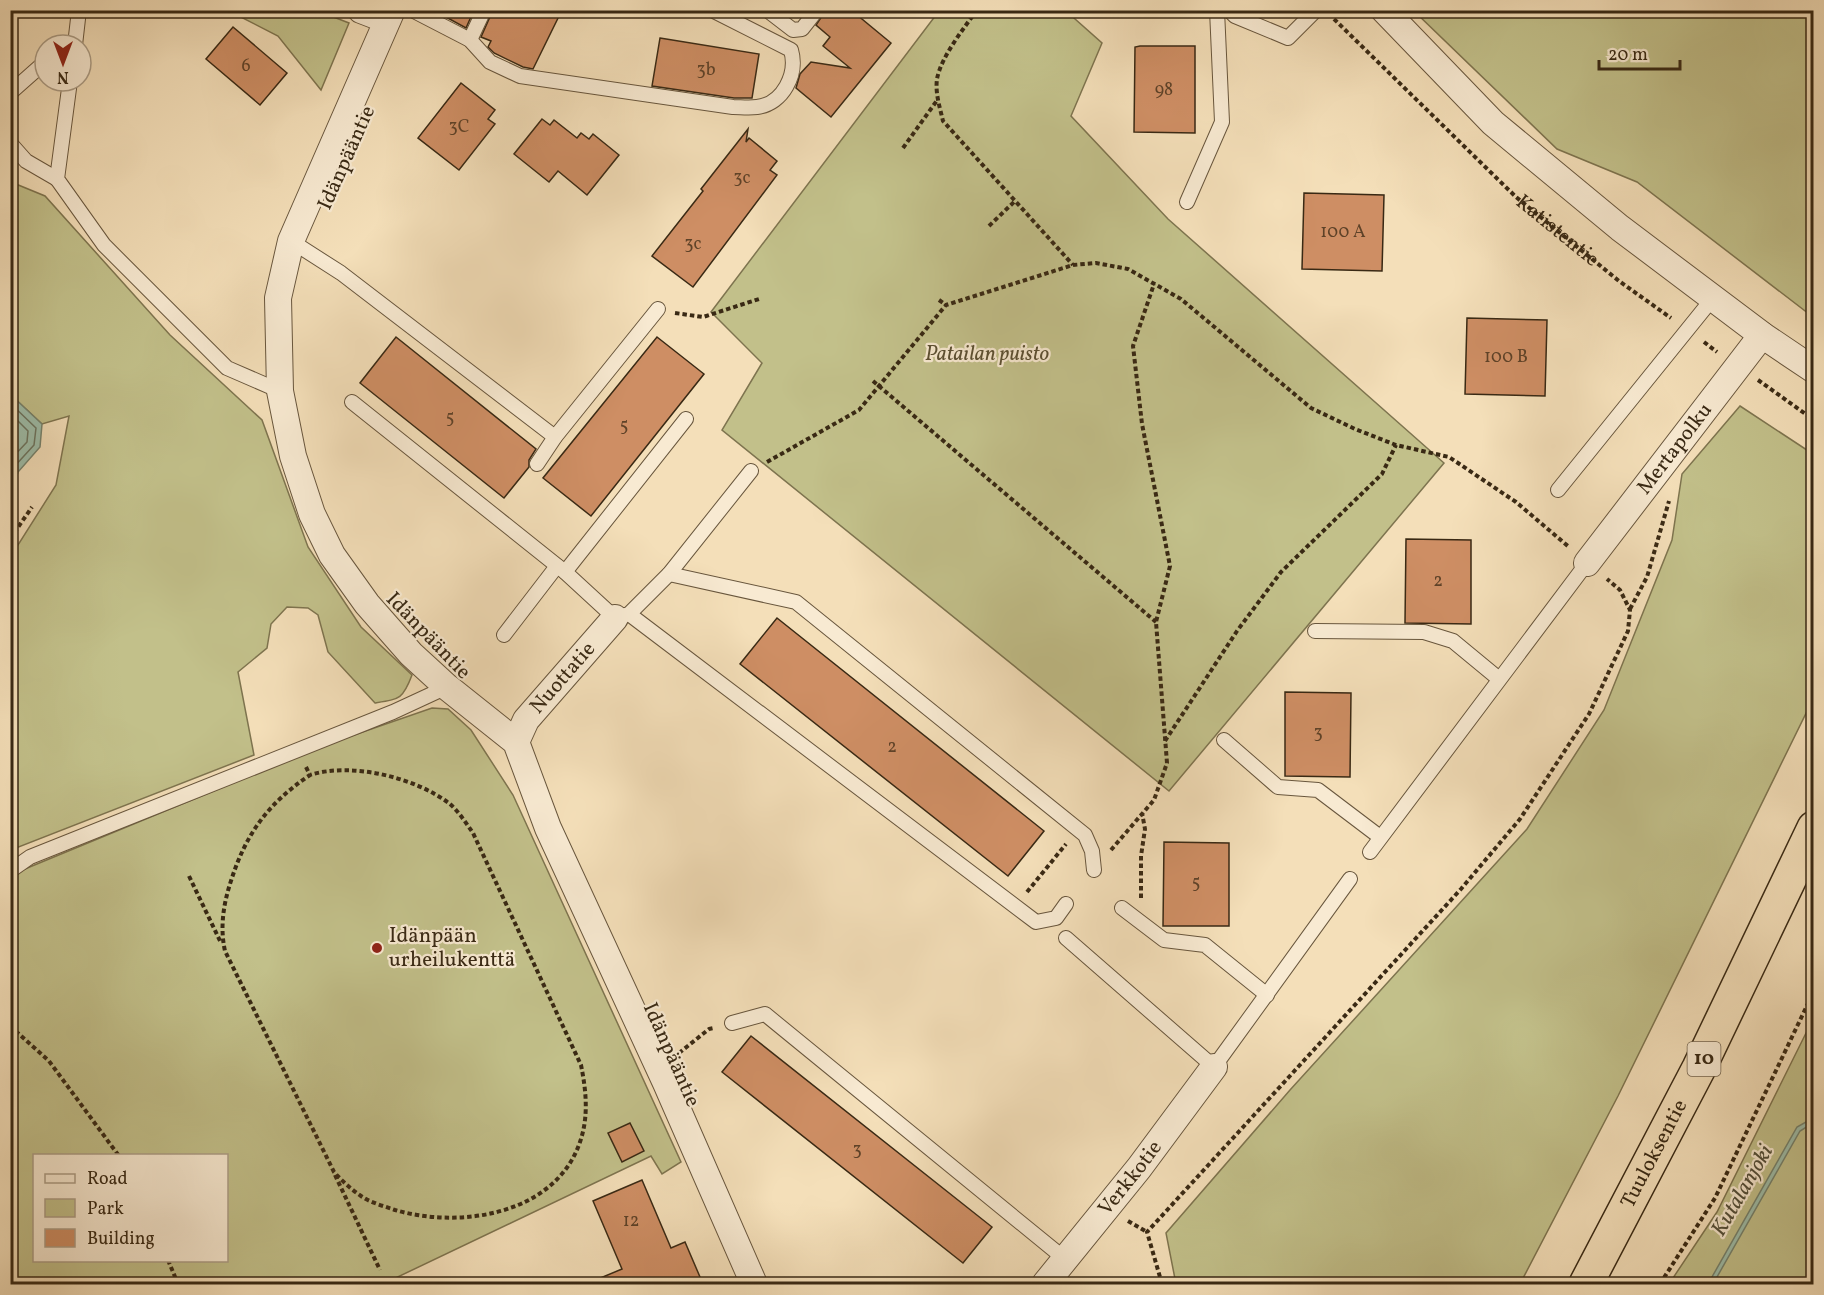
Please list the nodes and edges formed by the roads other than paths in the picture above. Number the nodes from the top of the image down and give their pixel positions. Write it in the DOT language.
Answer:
graph roads {
  1 [pos="79,10"];
  2 [pos="361,10"];
  3 [pos="412,10"];
  4 [pos="484,10"];
  5 [pos="712,10"];
  6 [pos="767,10"];
  7 [pos="818,10"];
  8 [pos="1217,10"];
  9 [pos="1229,10"];
  10 [pos="1316,10"];
  11 [pos="1384,10"];
  12 [pos="390,15"];
  13 [pos="76,33"];
  14 [pos="470,40"];
  15 [pos="33,73"];
  16 [pos="10,93"];
  17 [pos="68,93"];
  18 [pos="10,143"];
  19 [pos="57,179"];
  20 [pos="1187,202"];
  21 [pos="291,241"];
  22 [pos="1713,298"];
  23 [pos="658,309"];
  24 [pos="1762,335"];
  25 [pos="1814,370"];
  26 [pos="280,391"];
  27 [pos="352,402"];
  28 [pos="686,419"];
  29 [pos="555,437"];
  30 [pos="537,464"];
  31 [pos="751,471"];
  32 [pos="1558,490"];
  33 [pos="1587,563"];
  34 [pos="561,569"];
  35 [pos="669,574"];
  36 [pos="622,616"];
  37 [pos="1315,631"];
  38 [pos="504,635"];
  39 [pos="1499,679"];
  40 [pos="447,687"];
  41 [pos="1224,740"];
  42 [pos="516,742"];
  43 [pos="1814,828"];
  44 [pos="1380,837"];
  45 [pos="1370,852"];
  46 [pos="1094,870"];
  47 [pos="10,871"];
  48 [pos="1350,879"];
  49 [pos="1066,904"];
  50 [pos="1122,908"];
  51 [pos="1066,938"];
  52 [pos="1267,995"];
  53 [pos="732,1023"];
  54 [pos="1214,1067"];
  55 [pos="1065,1259"];
  56 [pos="754,1284"];
  57 [pos="1045,1284"];
  58 [pos="1586,1284"];
  1 -- 13 [label="lane"];
  2 -- 12 [label="street"];
  3 -- 14 [label="lane"];
  4 -- 14 [label="lane"];
  5 -- 14 [label="lane"];
  6 -- 7 [label="lane"];
  8 -- 20 [label="lane"];
  9 -- 10 [label="lane"];
  11 -- 22 [label="street, Katistentie"];
  12 -- 21 [label="street, Idänpääntie"];
  15 -- 16 [label="lane"];
  17 -- 19 [label="lane"];
  18 -- 19 [label="lane"];
  19 -- 26 [label="lane"];
  21 -- 26 [label="street, Idänpääntie"];
  21 -- 29 [label="lane"];
  22 -- 24 [label="street, Katistentie"];
  22 -- 32 [label="lane"];
  23 -- 29 [label="lane"];
  24 -- 25 [label="street, Katistentie"];
  24 -- 33 [label="street, Mertapolku"];
  26 -- 40 [label="street, Idänpääntie"];
  27 -- 34 [label="lane"];
  28 -- 34 [label="lane"];
  29 -- 30 [label="lane"];
  31 -- 35 [label="lane"];
  33 -- 39 [label="lane"];
  34 -- 36 [label="lane"];
  34 -- 38 [label="lane"];
  35 -- 36 [label="lane"];
  35 -- 46 [label="lane"];
  36 -- 42 [label="street, Nuottatie"];
  36 -- 49 [label="lane"];
  37 -- 39 [label="lane"];
  39 -- 44 [label="lane"];
  40 -- 42 [label="street, Idänpääntie"];
  40 -- 47 [label="lane"];
  41 -- 44 [label="lane"];
  42 -- 56 [label="street, Idänpääntie"];
  43 -- 58 [label="highway, Tuuloksentie / 10"];
  44 -- 45 [label="lane"];
  48 -- 52 [label="lane"];
  50 -- 52 [label="lane"];
  51 -- 54 [label="lane"];
  52 -- 54 [label="lane"];
  53 -- 55 [label="lane"];
  54 -- 55 [label="street, Verkkotie"];
  55 -- 57 [label="street, Verkkotie"];
}
